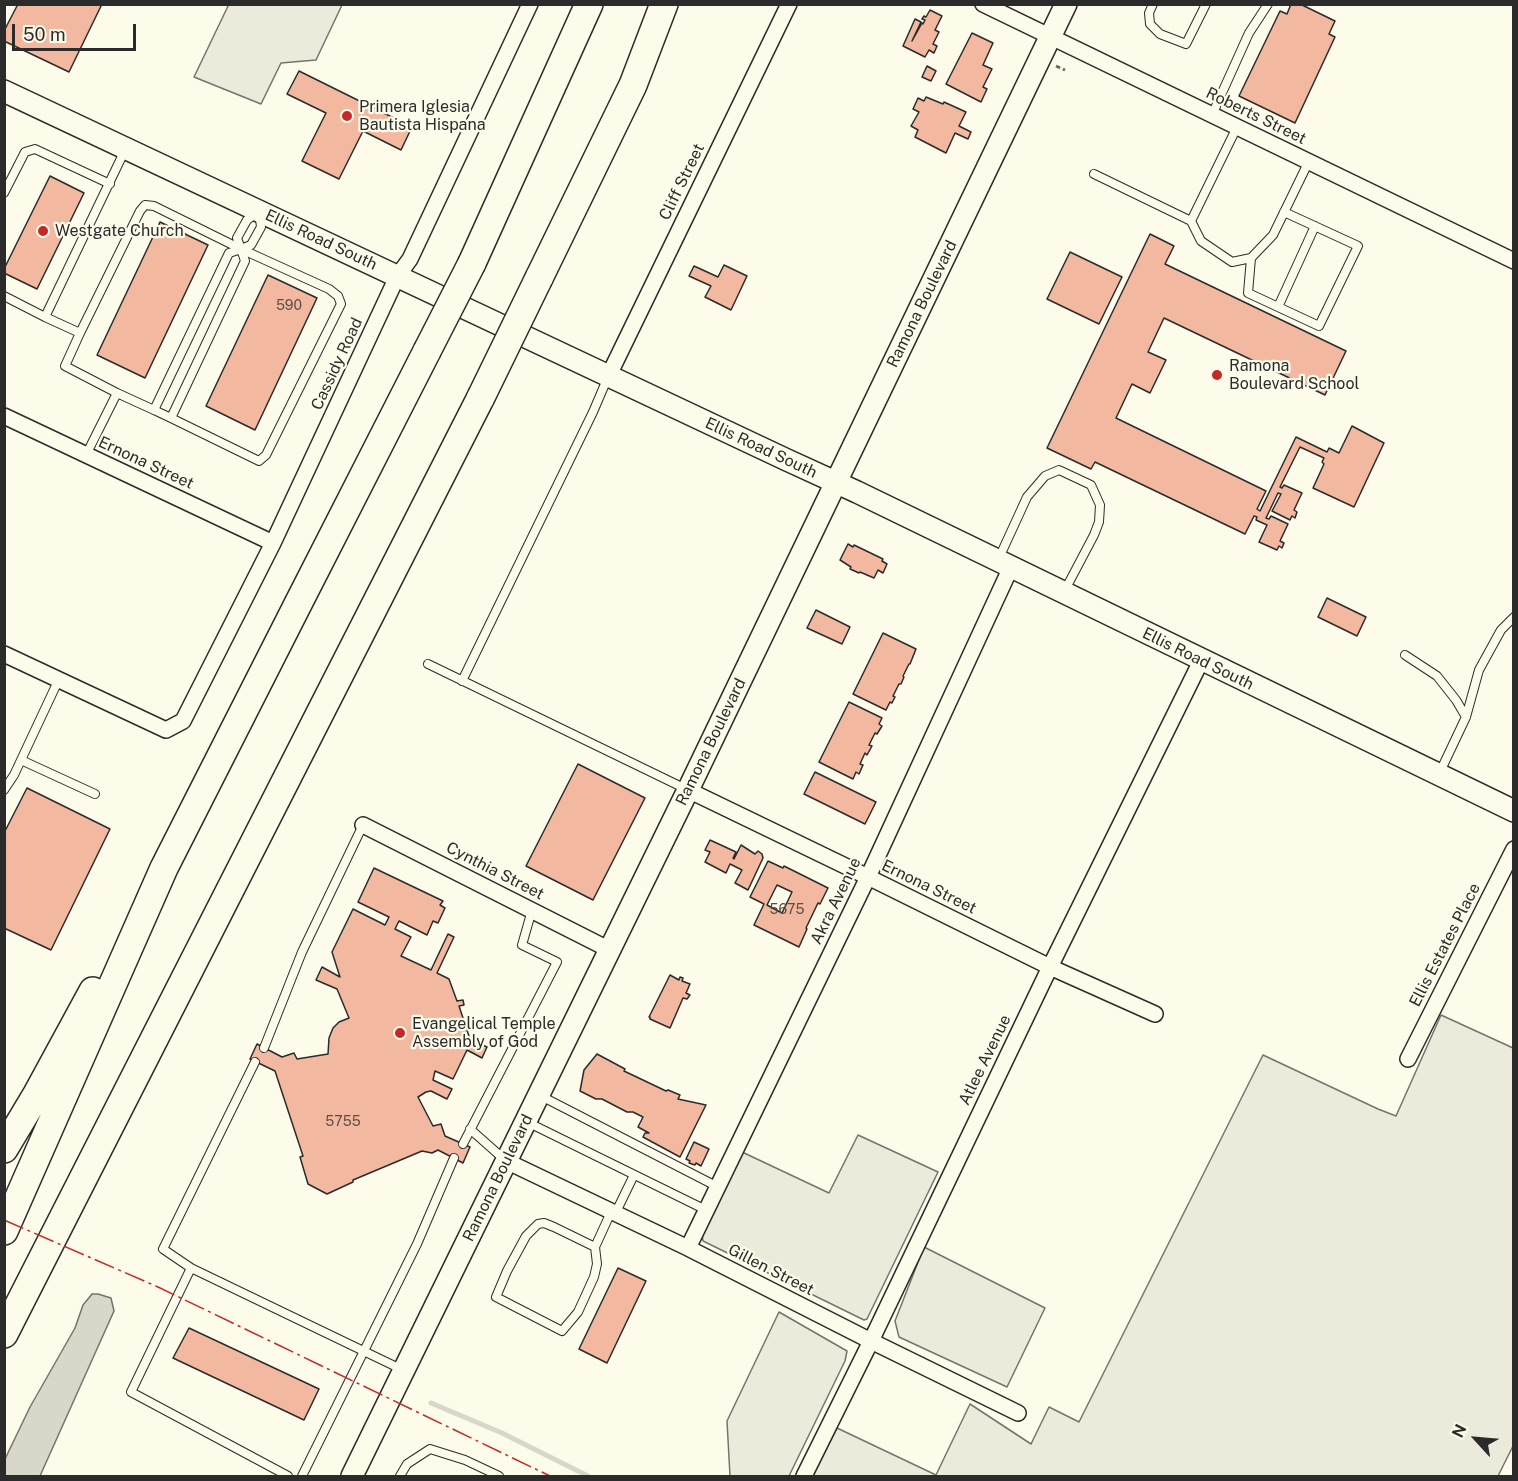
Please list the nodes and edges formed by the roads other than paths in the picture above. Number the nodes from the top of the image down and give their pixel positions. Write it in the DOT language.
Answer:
graph roads {
  1 [pos="530,4"];
  2 [pos="589,4"];
  3 [pos="664,4"];
  4 [pos="789,4"];
  5 [pos="983,4"];
  6 [pos="1066,4"];
  7 [pos="1153,4"];
  8 [pos="1206,4"];
  9 [pos="1265,5"];
  10 [pos="1050,37"];
  11 [pos="4,91"];
  12 [pos="1212,115"];
  13 [pos="1238,127"];
  14 [pos="126,148"];
  15 [pos="1309,161"];
  16 [pos="1094,174"];
  17 [pos="110,184"];
  18 [pos="4,193"];
  19 [pos="259,211"];
  20 [pos="1284,212"];
  21 [pos="1191,221"];
  22 [pos="1315,226"];
  23 [pos="240,249"];
  24 [pos="1251,258"];
  25 [pos="1514,261"];
  26 [pos="398,277"];
  27 [pos="4,296"];
  28 [pos="1278,307"];
  29 [pos="45,317"];
  30 [pos="80,333"];
  31 [pos="609,375"];
  32 [pos="117,393"];
  33 [pos="154,410"];
  34 [pos="4,416"];
  35 [pos="171,418"];
  36 [pos="86,454"];
  37 [pos="836,483"];
  38 [pos="273,543"];
  39 [pos="1004,563"];
  40 [pos="1064,592"];
  41 [pos="1514,617"];
  42 [pos="4,654"];
  43 [pos="1405,655"];
  44 [pos="1201,661"];
  45 [pos="428,664"];
  46 [pos="59,679"];
  47 [pos="462,681"];
  48 [pos="1466,717"];
  49 [pos="21,760"];
  50 [pos="1439,775"];
  51 [pos="4,790"];
  52 [pos="688,790"];
  53 [pos="95,794"];
  54 [pos="1514,811"];
  55 [pos="363,825"];
  56 [pos="1514,849"];
  57 [pos="164,868"];
  58 [pos="868,877"];
  59 [pos="532,910"];
  60 [pos="610,950"];
  61 [pos="1050,967"];
  62 [pos="1155,1014"];
  63 [pos="264,1048"];
  64 [pos="1408,1059"];
  65 [pos="255,1062"];
  66 [pos="538,1094"];
  67 [pos="525,1121"];
  68 [pos="470,1129"];
  69 [pos="463,1144"];
  70 [pos="4,1149"];
  71 [pos="454,1158"];
  72 [pos="506,1161"];
  73 [pos="634,1175"];
  74 [pos="718,1187"];
  75 [pos="706,1210"];
  76 [pos="613,1213"];
  77 [pos="4,1231"];
  78 [pos="595,1247"];
  79 [pos="688,1248"];
  80 [pos="191,1268"];
  81 [pos="4,1334"];
  82 [pos="871,1341"];
  83 [pos="365,1351"];
  84 [pos="405,1371"];
  85 [pos="1018,1413"];
  86 [pos="288,1476"];
  87 [pos="302,1476"];
  88 [pos="352,1476"];
  89 [pos="400,1476"];
  90 [pos="499,1476"];
  91 [pos="804,1476"];
  1 -- 26 [label="street, Cassidy Road"];
  2 -- 57 [label="highway, bridge"];
  3 -- 81 [label="highway, bridge"];
  4 -- 31 [label="street, Cliff Street"];
  5 -- 10 [label="street, Roberts Street"];
  6 -- 10 [label="street, Ramona Boulevard"];
  7 -- 8 [label="lane"];
  9 -- 12 [label="lane"];
  10 -- 12 [label="street, Roberts Street"];
  10 -- 37 [label="street, Ramona Boulevard"];
  11 -- 14 [label="street, Ellis Road South"];
  12 -- 13 [label="street, Roberts Street"];
  13 -- 15 [label="street, Roberts Street"];
  13 -- 21 [label="lane"];
  14 -- 17 [label="lane"];
  14 -- 19 [label="street, Ellis Road South"];
  15 -- 20 [label="lane"];
  15 -- 25 [label="street, Roberts Street"];
  16 -- 21 [label="lane"];
  17 -- 18 [label="lane"];
  17 -- 29 [label="lane"];
  19 -- 23 [label="lane"];
  19 -- 23 [label="lane"];
  19 -- 26 [label="street, Ellis Road South"];
  20 -- 22 [label="lane"];
  20 -- 24 [label="lane"];
  21 -- 24 [label="lane"];
  22 -- 28 [label="lane"];
  22 -- 28 [label="lane"];
  23 -- 30 [label="lane"];
  23 -- 33 [label="lane"];
  23 -- 35 [label="lane"];
  23 -- 35 [label="lane"];
  24 -- 28 [label="lane"];
  26 -- 31 [label="street, Ellis Road South"];
  26 -- 38 [label="street, Cassidy Road"];
  27 -- 29 [label="lane"];
  29 -- 30 [label="lane"];
  30 -- 32 [label="lane"];
  31 -- 37 [label="street, Ellis Road South"];
  31 -- 47 [label="lane"];
  32 -- 33 [label="lane"];
  32 -- 36 [label="lane"];
  33 -- 35 [label="lane"];
  34 -- 36 [label="street, Ernona Street"];
  36 -- 38 [label="street, Ernona Street"];
  37 -- 39 [label="street, Ellis Road South"];
  37 -- 52 [label="street, Ramona Boulevard"];
  38 -- 46 [label="street, Cassidy Road"];
  39 -- 40 [label="street, Ellis Road South"];
  39 -- 40 [label="lane"];
  39 -- 58 [label="street, Akra Avenue"];
  40 -- 44 [label="street, Ellis Road South"];
  41 -- 48 [label="lane"];
  42 -- 46 [label="street"];
  43 -- 48 [label="lane"];
  44 -- 50 [label="street, Ellis Road South"];
  44 -- 61 [label="street, Atlee Avenue"];
  45 -- 47 [label="lane"];
  46 -- 49 [label="lane"];
  47 -- 52 [label="lane"];
  48 -- 50 [label="lane"];
  49 -- 51 [label="lane"];
  49 -- 53 [label="lane"];
  50 -- 54 [label="street, Ellis Road South"];
  52 -- 58 [label="street, Ernona Street"];
  52 -- 60 [label="street, Ramona Boulevard"];
  55 -- 59 [label="street, Cynthia Street"];
  55 -- 63 [label="lane"];
  56 -- 64 [label="street, Ellis Estates Place"];
  57 -- 70 [label="highway"];
  57 -- 77 [label="highway"];
  58 -- 61 [label="street, Ernona Street"];
  58 -- 74 [label="street, Akra Avenue"];
  59 -- 60 [label="street, Cynthia Street"];
  59 -- 68 [label="lane"];
  60 -- 66 [label="street, Ramona Boulevard"];
  61 -- 62 [label="street, Ernona Street"];
  61 -- 82 [label="street, Atlee Avenue"];
  65 -- 80 [label="lane"];
  66 -- 67 [label="street, Ramona Boulevard"];
  66 -- 74 [label="lane"];
  67 -- 72 [label="street, Ramona Boulevard"];
  67 -- 73 [label="lane"];
  68 -- 69 [label="lane"];
  68 -- 72 [label="lane"];
  71 -- 83 [label="lane"];
  72 -- 76 [label="street, Gillen Street"];
  72 -- 84 [label="street, Ramona Boulevard"];
  73 -- 75 [label="lane"];
  73 -- 76 [label="lane"];
  74 -- 75 [label="street, Akra Avenue"];
  75 -- 79 [label="street, Akra Avenue"];
  76 -- 78 [label="lane"];
  76 -- 79 [label="street, Gillen Street"];
  78 -- 78 [label="lane"];
  79 -- 82 [label="street, Gillen Street"];
  80 -- 83 [label="lane"];
  80 -- 86 [label="lane"];
  82 -- 85 [label="street, Gillen Street"];
  82 -- 91 [label="street, Atlee Avenue"];
  83 -- 84 [label="lane"];
  83 -- 87 [label="lane"];
  84 -- 88 [label="street, Ramona Boulevard"];
  89 -- 90 [label="lane"];
}
